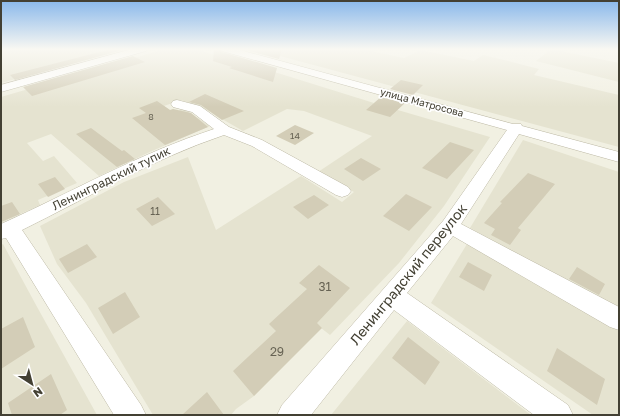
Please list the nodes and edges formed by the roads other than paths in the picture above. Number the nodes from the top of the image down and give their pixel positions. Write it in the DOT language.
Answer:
graph roads {
  1 [pos="74,68"];
  2 [pos="297,68"];
  3 [pos="1,89"];
  4 [pos="177,104"];
  5 [pos="516,127"];
  6 [pos="224,130"];
  7 [pos="619,157"];
  8 [pos="342,191"];
  9 [pos="450,226"];
  10 [pos="5,230"];
  11 [pos="393,296"];
  12 [pos="619,319"];
  13 [pos="131,415"];
  14 [pos="292,415"];
  15 [pos="558,415"];
  1 -- 3 [label="street"];
  2 -- 5 [label="street, улица Матросова"];
  4 -- 6 [label="street"];
  5 -- 7 [label="street, улица Матросова"];
  5 -- 9 [label="street, Ленинградский переулок"];
  6 -- 8 [label="street"];
  6 -- 10 [label="street, Ленинградский тупик"];
  9 -- 11 [label="street, Ленинградский переулок"];
  9 -- 12 [label="street"];
  10 -- 13 [label="street"];
  11 -- 14 [label="street, Ленинградский переулок"];
  11 -- 15 [label="street"];
}
